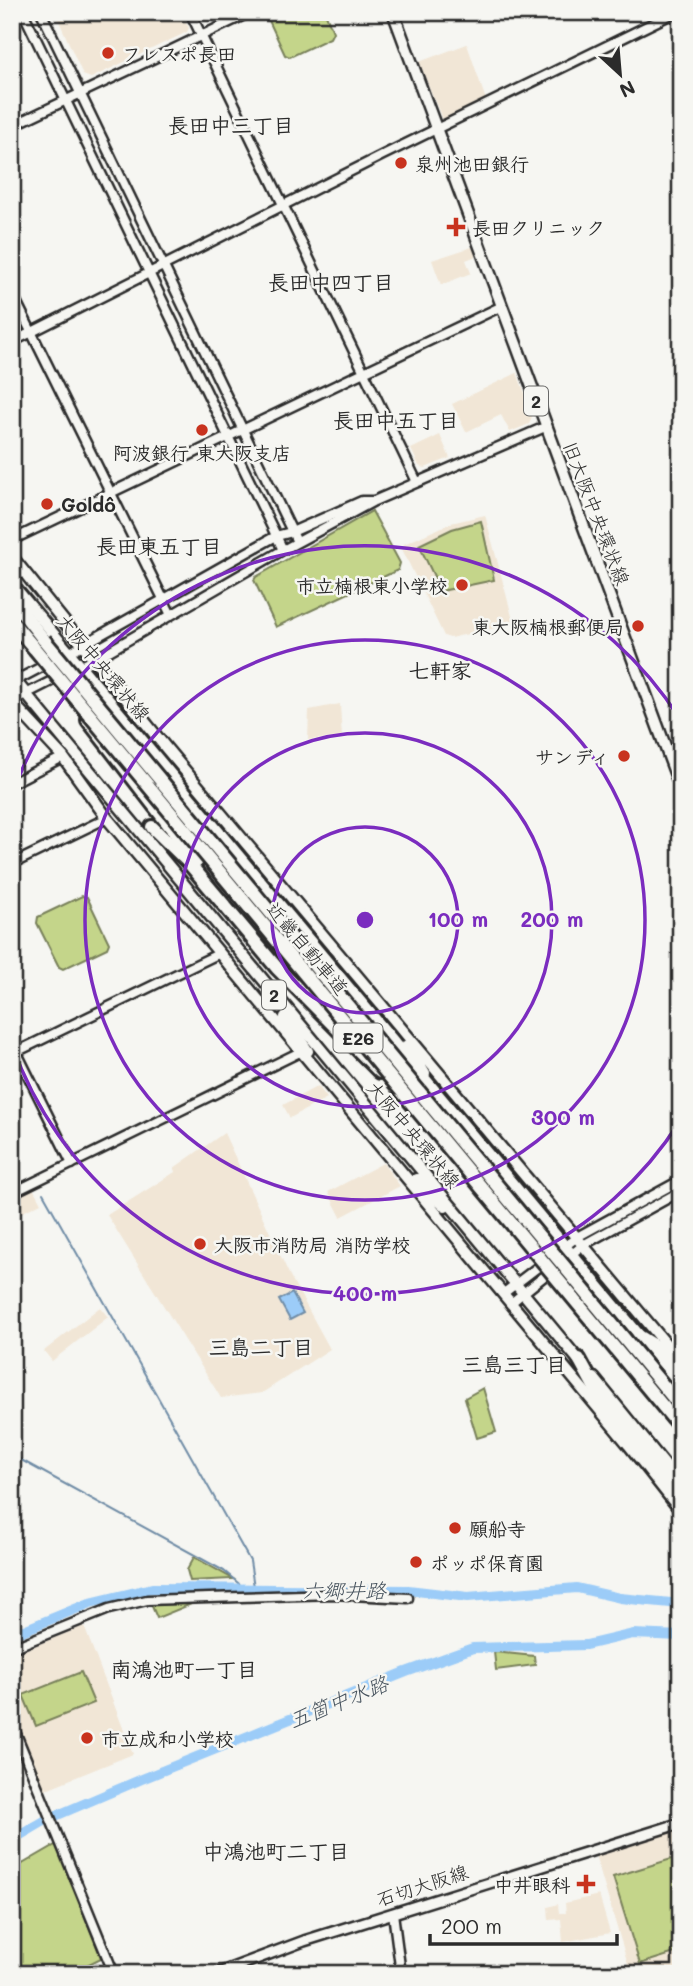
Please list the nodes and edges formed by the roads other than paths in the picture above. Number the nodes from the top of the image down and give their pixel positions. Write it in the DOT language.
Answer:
graph roads {
  1 [pos="23,12"];
  2 [pos="41,12"];
  3 [pos="190,12"];
  4 [pos="251,12"];
  5 [pos="393,12"];
  6 [pos="676,12"];
  7 [pos="201,36"];
  8 [pos="80,93"];
  9 [pos="65,100"];
  10 [pos="12,126"];
  11 [pos="436,130"];
  12 [pos="284,205"];
  13 [pos="164,265"];
  14 [pos="149,273"];
  15 [pos="12,293"];
  16 [pos="502,306"];
  17 [pos="31,333"];
  18 [pos="12,342"];
  19 [pos="364,373"];
  20 [pos="545,427"];
  21 [pos="245,430"];
  22 [pos="228,438"];
  23 [pos="417,482"];
  24 [pos="110,495"];
  25 [pos="374,501"];
  26 [pos="292,532"];
  27 [pos="276,536"];
  28 [pos="12,540"];
  29 [pos="297,542"];
  30 [pos="283,550"];
  31 [pos="12,557"];
  32 [pos="12,584"];
  33 [pos="12,600"];
  34 [pos="162,600"];
  35 [pos="172,615"];
  36 [pos="12,622"];
  37 [pos="84,644"];
  38 [pos="69,652"];
  39 [pos="97,658"];
  40 [pos="81,667"];
  41 [pos="13,680"];
  42 [pos="27,695"];
  43 [pos="74,696"];
  44 [pos="12,702"];
  45 [pos="63,757"];
  46 [pos="12,783"];
  47 [pos="184,789"];
  48 [pos="681,789"];
  49 [pos="107,818"];
  50 [pos="152,827"];
  51 [pos="253,849"];
  52 [pos="12,864"];
  53 [pos="220,953"];
  54 [pos="246,961"];
  55 [pos="327,1001"];
  56 [pos="394,1020"];
  57 [pos="12,1043"];
  58 [pos="302,1051"];
  59 [pos="15,1053"];
  60 [pos="324,1078"];
  61 [pos="430,1087"];
  62 [pos="431,1126"];
  63 [pos="365,1127"];
  64 [pos="72,1164"];
  65 [pos="681,1181"];
  66 [pos="681,1191"];
  67 [pos="12,1193"];
  68 [pos="469,1228"];
  69 [pos="580,1241"];
  70 [pos="568,1251"];
  71 [pos="516,1283"];
  72 [pos="524,1292"];
  73 [pos="504,1293"];
  74 [pos="511,1303"];
  75 [pos="639,1336"];
  76 [pos="579,1359"];
  77 [pos="681,1362"];
  78 [pos="681,1372"];
  79 [pos="681,1385"];
  80 [pos="681,1407"];
  81 [pos="681,1428"];
  82 [pos="675,1484"];
  83 [pos="681,1499"];
  84 [pos="681,1511"];
  85 [pos="408,1598"];
  86 [pos="12,1648"];
  87 [pos="12,1724"];
  88 [pos="681,1823"];
  89 [pos="393,1913"];
  90 [pos="114,1974"];
  91 [pos="216,1974"];
  92 [pos="401,1974"];
  1 -- 9 [label="street"];
  2 -- 8 [label="street"];
  3 -- 7 [label="street"];
  4 -- 7 [label="street"];
  5 -- 11 [label="main road, 旧大阪中央環状線 / 2"];
  6 -- 11 [label="street"];
  7 -- 8 [label="street"];
  7 -- 12 [label="street"];
  8 -- 9 [label="street"];
  8 -- 13 [label="street"];
  9 -- 10 [label="street"];
  9 -- 14 [label="street"];
  11 -- 12 [label="street"];
  11 -- 16 [label="main road, 旧大阪中央環状線 / 2"];
  12 -- 13 [label="street"];
  12 -- 19 [label="street"];
  13 -- 14 [label="street"];
  13 -- 21 [label="street"];
  14 -- 17 [label="street"];
  14 -- 22 [label="street"];
  15 -- 17 [label="street"];
  16 -- 19 [label="street"];
  16 -- 20 [label="main road, 旧大阪中央環状線 / 2"];
  17 -- 18 [label="street"];
  17 -- 24 [label="street"];
  19 -- 21 [label="street"];
  19 -- 23 [label="street"];
  20 -- 23 [label="street"];
  20 -- 48 [label="main road, 旧大阪中央環状線 / 2"];
  21 -- 22 [label="street"];
  21 -- 26 [label="street"];
  22 -- 24 [label="street"];
  22 -- 27 [label="street"];
  23 -- 25 [label="street"];
  24 -- 28 [label="street"];
  24 -- 34 [label="street"];
  25 -- 26 [label="street"];
  25 -- 29 [label="street"];
  26 -- 27 [label="street"];
  26 -- 29 [label="street"];
  27 -- 30 [label="street"];
  27 -- 34 [label="street"];
  29 -- 30 [label="street"];
  30 -- 35 [label="street"];
  31 -- 37 [label="main road"];
  32 -- 38 [label="main road, 大阪中央環状線"];
  33 -- 80 [label="highway, 近畿自動車道 / E26, bridge"];
  34 -- 35 [label="street"];
  34 -- 37 [label="street"];
  35 -- 39 [label="street"];
  36 -- 43 [label="highway, 近畿自動車道 / E26, bridge"];
  37 -- 38 [label="street"];
  37 -- 39 [label="main road"];
  38 -- 40 [label="main road, 大阪中央環状線"];
  38 -- 41 [label="street"];
  39 -- 40 [label="street"];
  39 -- 51 [label="main road"];
  40 -- 42 [label="street"];
  40 -- 47 [label="main road, 大阪中央環状線"];
  41 -- 42 [label="main road, 大阪中央環状線 / 2"];
  42 -- 44 [label="street"];
  42 -- 54 [label="main road, 大阪中央環状線 / 2"];
  43 -- 55 [label="highway, bridge"];
  43 -- 62 [label="highway, 近畿自動車道 / E26, bridge"];
  44 -- 45 [label="main road, 2"];
  45 -- 46 [label="street"];
  45 -- 49 [label="main road, 2"];
  47 -- 51 [label="main road"];
  47 -- 61 [label="main road, 大阪中央環状線"];
  49 -- 52 [label="street"];
  49 -- 53 [label="main road, 2"];
  50 -- 62 [label="highway, bridge"];
  51 -- 56 [label="main road"];
  53 -- 58 [label="main road, 2"];
  53 -- 59 [label="street"];
  54 -- 60 [label="main road"];
  54 -- 68 [label="main road, 大阪中央環状線 / 2"];
  56 -- 61 [label="main road"];
  56 -- 69 [label="main road"];
  57 -- 59 [label="street"];
  58 -- 60 [label="main road, 2"];
  58 -- 64 [label="street"];
  59 -- 64 [label="street"];
  60 -- 63 [label="main road, 2"];
  61 -- 70 [label="main road, 大阪中央環状線"];
  62 -- 81 [label="highway, 近畿自動車道 / E26, bridge"];
  63 -- 68 [label="main road"];
  63 -- 73 [label="main road, 2"];
  64 -- 67 [label="street"];
  65 -- 69 [label="street"];
  66 -- 69 [label="street"];
  68 -- 71 [label="main road, 大阪中央環状線 / 2"];
  69 -- 70 [label="street"];
  69 -- 77 [label="main road"];
  70 -- 71 [label="street"];
  70 -- 72 [label="street"];
  70 -- 75 [label="main road, 大阪中央環状線"];
  71 -- 72 [label="main road, 大阪中央環状線 / 2"];
  71 -- 73 [label="street"];
  72 -- 74 [label="street"];
  72 -- 76 [label="main road, 大阪中央環状線 / 2"];
  73 -- 74 [label="main road, 2"];
  74 -- 84 [label="main road, 2"];
  75 -- 78 [label="highway"];
  75 -- 79 [label="main road, 大阪中央環状線"];
  76 -- 82 [label="highway"];
  82 -- 83 [label="highway"];
  85 -- 86 [label="street"];
  87 -- 90 [label="street"];
  88 -- 89 [label="main road, 石切大阪線"];
  89 -- 91 [label="main road, 石切大阪線"];
  89 -- 92 [label="street"];
}
